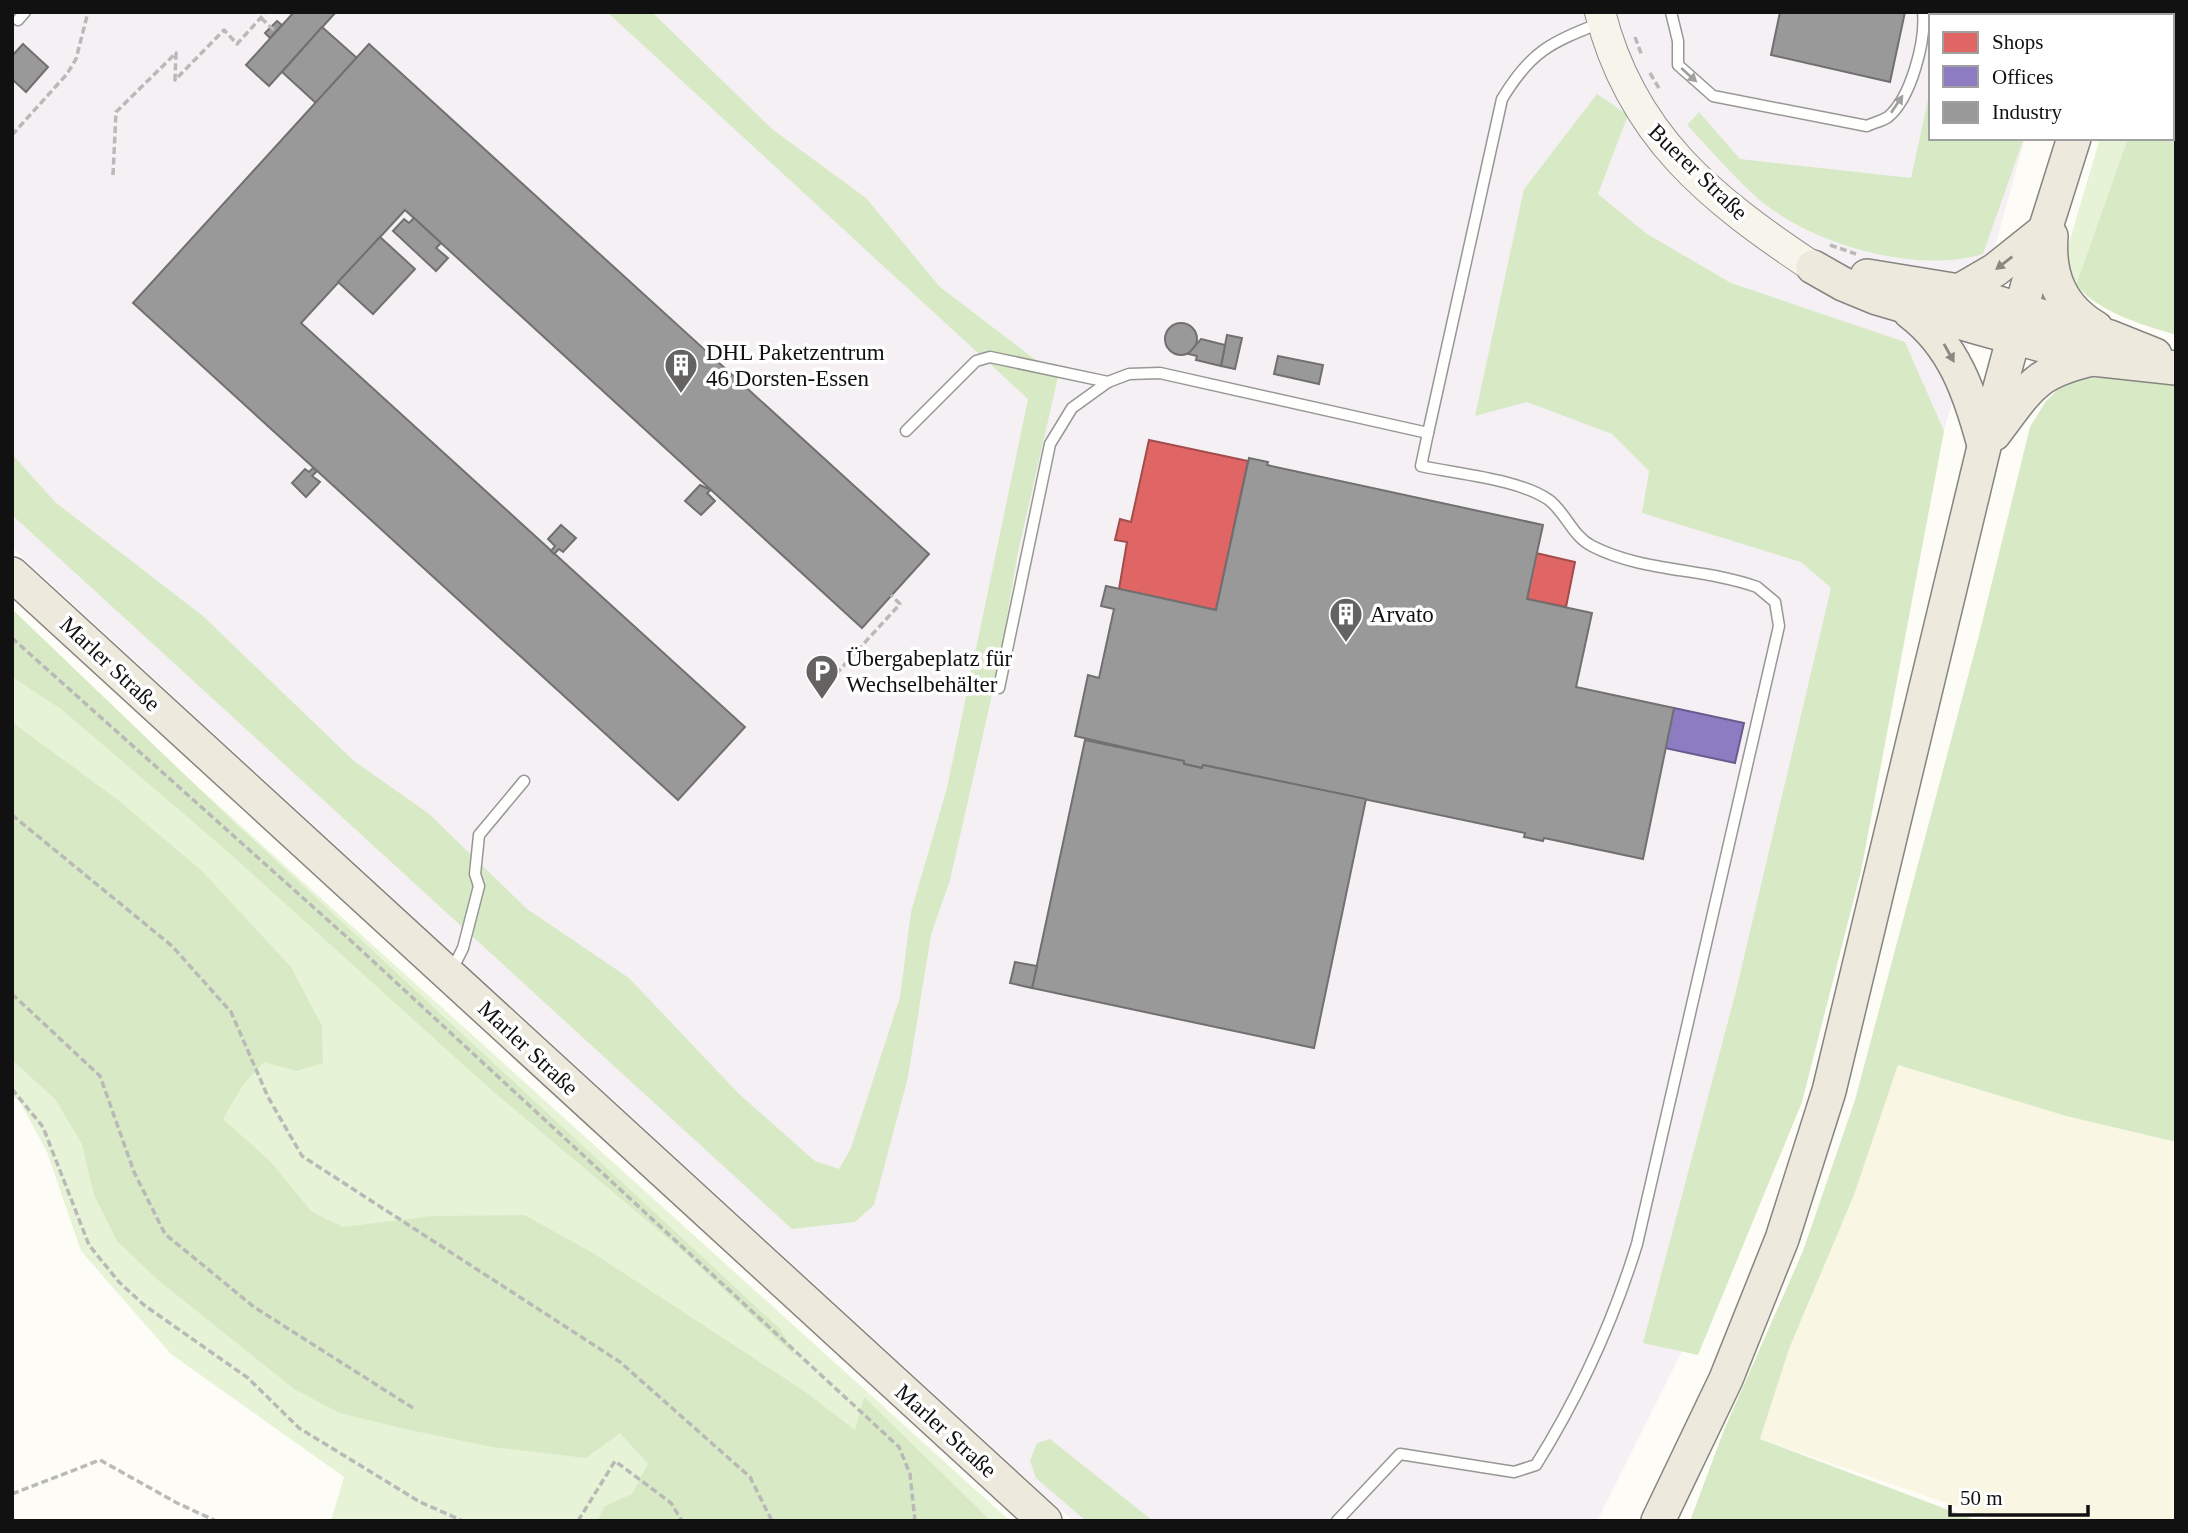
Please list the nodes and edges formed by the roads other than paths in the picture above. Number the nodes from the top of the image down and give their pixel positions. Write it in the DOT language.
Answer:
graph roads {
  1 [pos="1671,12"];
  2 [pos="1923,12"];
  3 [pos="1601,17"];
  4 [pos="2073,140"];
  5 [pos="2056,197"];
  6 [pos="2045,230"];
  7 [pos="1821,256"];
  8 [pos="1959,291"];
  9 [pos="1902,305"];
  10 [pos="2017,323"];
  11 [pos="2102,348"];
  12 [pos="2176,366"];
  13 [pos="1108,382"];
  14 [pos="906,431"];
  15 [pos="1428,433"];
  16 [pos="1984,447"];
  17 [pos="12,574"];
  18 [pos="999,688"];
  19 [pos="524,781"];
  20 [pos="450,976"];
  21 [pos="1045,1521"];
  22 [pos="1338,1521"];
  23 [pos="1658,1521"];
  1 -- 2 [label="lane, one-way"];
  3 -- 7 [label="street, Buerer Straße"];
  3 -- 15 [label="lane"];
  4 -- 5 [label="main road"];
  5 -- 6 [label="main road"];
  5 -- 11 [label="main road"];
  6 -- 8 [label="main road, one-way"];
  6 -- 10 [label="main road"];
  7 -- 8 [label="main road"];
  7 -- 9 [label="main road"];
  8 -- 10 [label="main road"];
  9 -- 10 [label="main road"];
  9 -- 16 [label="main road, one-way"];
  10 -- 11 [label="main road"];
  10 -- 16 [label="main road"];
  11 -- 12 [label="main road"];
  11 -- 16 [label="main road"];
  13 -- 14 [label="lane"];
  13 -- 15 [label="lane"];
  13 -- 18 [label="lane"];
  15 -- 22 [label="lane"];
  16 -- 23 [label="main road"];
  17 -- 20 [label="main road, Marler Straße"];
  19 -- 20 [label="lane"];
  20 -- 21 [label="main road, Marler Straße"];
}
